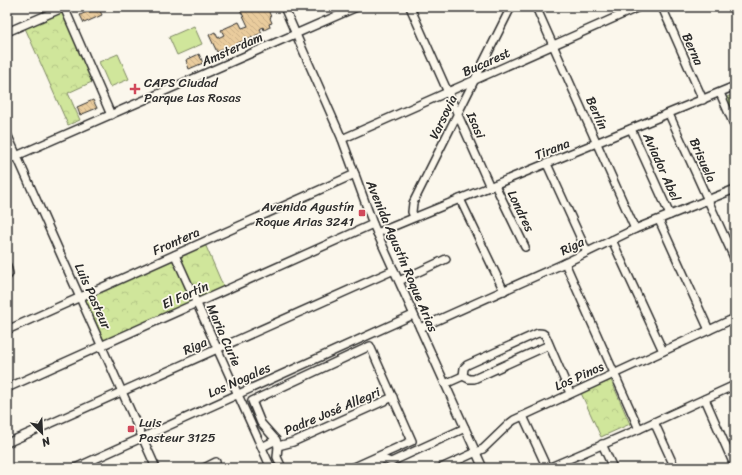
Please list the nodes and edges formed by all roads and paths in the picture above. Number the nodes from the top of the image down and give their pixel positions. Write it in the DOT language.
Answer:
graph roads {
  1 [pos="65,7"];
  2 [pos="284,7"];
  3 [pos="357,7"];
  4 [pos="410,7"];
  5 [pos="511,7"];
  6 [pos="536,7"];
  7 [pos="639,7"];
  8 [pos="662,7"];
  9 [pos="7,32"];
  10 [pos="296,34"];
  11 [pos="553,45"];
  12 [pos="474,80"];
  13 [pos="735,86"];
  14 [pos="448,92"];
  15 [pos="720,93"];
  16 [pos="703,100"];
  17 [pos="111,114"];
  18 [pos="458,114"];
  19 [pos="669,114"];
  20 [pos="735,127"];
  21 [pos="631,129"];
  22 [pos="7,134"];
  23 [pos="342,139"];
  24 [pos="597,143"];
  25 [pos="17,156"];
  26 [pos="7,160"];
  27 [pos="547,164"];
  28 [pos="355,174"];
  29 [pos="493,186"];
  30 [pos="735,189"];
  31 [pos="460,199"];
  32 [pos="708,199"];
  33 [pos="670,215"];
  34 [pos="414,217"];
  35 [pos="659,220"];
  36 [pos="373,224"];
  37 [pos="636,229"];
  38 [pos="377,233"];
  39 [pos="612,240"];
  40 [pos="525,247"];
  41 [pos="587,252"];
  42 [pos="175,255"];
  43 [pos="446,259"];
  44 [pos="735,260"];
  45 [pos="565,263"];
  46 [pos="7,266"];
  47 [pos="394,270"];
  48 [pos="7,276"];
  49 [pos="399,281"];
  50 [pos="504,291"];
  51 [pos="80,297"];
  52 [pos="197,303"];
  53 [pos="414,315"];
  54 [pos="735,318"];
  55 [pos="420,328"];
  56 [pos="7,330"];
  57 [pos="709,330"];
  58 [pos="549,345"];
  59 [pos="102,346"];
  60 [pos="218,349"];
  61 [pos="663,351"];
  62 [pos="615,374"];
  63 [pos="463,376"];
  64 [pos="445,384"];
  65 [pos="735,385"];
  66 [pos="7,388"];
  67 [pos="122,392"];
  68 [pos="570,393"];
  69 [pos="238,394"];
  70 [pos="393,397"];
  71 [pos="705,399"];
  72 [pos="523,416"];
  73 [pos="654,422"];
  74 [pos="465,428"];
  75 [pos="639,429"];
  76 [pos="142,437"];
  77 [pos="7,443"];
  78 [pos="277,443"];
  79 [pos="602,444"];
  80 [pos="262,446"];
  81 [pos="476,452"];
  82 [pos="216,462"];
  83 [pos="735,467"];
  84 [pos="75,468"];
  85 [pos="156,468"];
  86 [pos="204,468"];
  87 [pos="271,468"];
  88 [pos="282,468"];
  89 [pos="352,468"];
  90 [pos="364,468"];
  91 [pos="441,468"];
  92 [pos="483,468"];
  93 [pos="547,468"];
  94 [pos="613,468"];
  95 [pos="675,468"];
  1 -- 9 [label="street"];
  1 -- 17 [label="street"];
  2 -- 10 [label="street, Avenida Agustín Roque Arias"];
  3 -- 10 [label="street, Amsterdam"];
  4 -- 14 [label="street, Isasi"];
  5 -- 12 [label="street, Varsovia"];
  6 -- 11 [label="street, Berlín"];
  7 -- 11 [label="street, Bucarest"];
  8 -- 16 [label="street, Berna"];
  10 -- 17 [label="street, Amsterdam"];
  10 -- 23 [label="street, Avenida Agustín Roque Arias"];
  11 -- 12 [label="street, Bucarest"];
  11 -- 24 [label="street, Berlín"];
  12 -- 14 [label="street, Bucarest"];
  12 -- 18 [label="street, Varsovia"];
  13 -- 15 [label="street, Tirana"];
  14 -- 18 [label="street, Isasi"];
  14 -- 23 [label="street, Bucarest"];
  15 -- 16 [label="street, Tirana"];
  15 -- 20 [label="street"];
  16 -- 19 [label="street, Tirana"];
  17 -- 25 [label="street, Amsterdam"];
  18 -- 29 [label="street, Isasi"];
  18 -- 34 [label="street, Varsovia"];
  19 -- 21 [label="street, Tirana"];
  19 -- 32 [label="street, Brisuela"];
  21 -- 24 [label="street, Tirana"];
  21 -- 33 [label="street, Aviador Abel"];
  22 -- 25 [label="street, Luis Pasteur"];
  23 -- 28 [label="street, Avenida Agustín Roque Arias"];
  24 -- 27 [label="street, Tirana"];
  24 -- 37 [label="street, Berlín"];
  25 -- 26 [label="street, Amsterdam"];
  25 -- 51 [label="street, Luis Pasteur"];
  27 -- 29 [label="street, Tirana"];
  27 -- 41 [label="street"];
  28 -- 36 [label="street, Avenida Agustín Roque Arias"];
  28 -- 42 [label="street, Frontera"];
  29 -- 31 [label="street, Tirana"];
  29 -- 40 [label="street, Londres"];
  30 -- 32 [label="street, Riga"];
  31 -- 34 [label="street, Tirana"];
  31 -- 50 [label="street"];
  32 -- 33 [label="street, Riga"];
  32 -- 44 [label="street, Brisuela"];
  33 -- 35 [label="street, Riga"];
  34 -- 38 [label="street, Tirana"];
  35 -- 37 [label="street, Riga"];
  35 -- 57 [label="street"];
  36 -- 38 [label="street, Avenida Agustín Roque Arias"];
  36 -- 52 [label="street, El Fortín"];
  37 -- 39 [label="street, Riga"];
  38 -- 47 [label="street, Avenida Agustín Roque Arias"];
  39 -- 41 [label="street, Riga"];
  39 -- 61 [label="street"];
  41 -- 45 [label="street, Riga"];
  42 -- 51 [label="street, Frontera"];
  42 -- 52 [label="street, Maria Curie"];
  43 -- 49 [label="street"];
  45 -- 50 [label="street, Riga"];
  45 -- 62 [label="street"];
  46 -- 48 [label="street"];
  47 -- 49 [label="street, Avenida Agustín Roque Arias"];
  47 -- 60 [label="street, Riga"];
  49 -- 53 [label="street, Avenida Agustín Roque Arias"];
  50 -- 55 [label="street, Riga"];
  51 -- 56 [label="street, Frontera"];
  51 -- 59 [label="street, Luis Pasteur"];
  52 -- 59 [label="street, El Fortín"];
  52 -- 60 [label="street, Maria Curie"];
  53 -- 55 [label="street, Avenida Agustín Roque Arias"];
  53 -- 69 [label="street, Los Nogales"];
  54 -- 57 [label="street, Los Pinos"];
  55 -- 64 [label="street, Avenida Agustín Roque Arias"];
  57 -- 61 [label="street, Los Pinos"];
  58 -- 63 [label="street"];
  58 -- 63 [label="street"];
  58 -- 68 [label="street"];
  59 -- 66 [label="street, El Fortín"];
  59 -- 67 [label="street, Luis Pasteur"];
  60 -- 67 [label="street, Riga"];
  60 -- 69 [label="street, Maria Curie"];
  61 -- 62 [label="street, Los Pinos"];
  62 -- 68 [label="street, Los Pinos"];
  62 -- 75 [label="street"];
  63 -- 64 [label="street"];
  64 -- 74 [label="street, Avenida Agustín Roque Arias"];
  65 -- 71 [label="street"];
  67 -- 76 [label="street, Luis Pasteur"];
  67 -- 77 [label="street, Riga"];
  68 -- 72 [label="street, Los Pinos"];
  69 -- 76 [label="street, Los Nogales"];
  69 -- 80 [label="street, Maria Curie"];
  70 -- 78 [label="street, Padre José Allegri"];
  70 -- 78 [label="street"];
  70 -- 89 [label="street"];
  71 -- 73 [label="street"];
  71 -- 83 [label="street"];
  72 -- 81 [label="street, Los Pinos"];
  72 -- 93 [label="street"];
  73 -- 75 [label="street"];
  73 -- 95 [label="street"];
  74 -- 81 [label="street, Avenida Agustín Roque Arias"];
  74 -- 90 [label="street"];
  75 -- 79 [label="street"];
  76 -- 84 [label="street, Los Nogales"];
  76 -- 85 [label="street, Luis Pasteur"];
  78 -- 80 [label="street, Padre José Allegri"];
  78 -- 88 [label="street"];
  79 -- 93 [label="street"];
  79 -- 94 [label="street"];
  80 -- 87 [label="street, Maria Curie"];
  81 -- 91 [label="street, Los Pinos"];
  81 -- 92 [label="street, Avenida Agustín Roque Arias"];
  82 -- 86 [label="street"];
}
